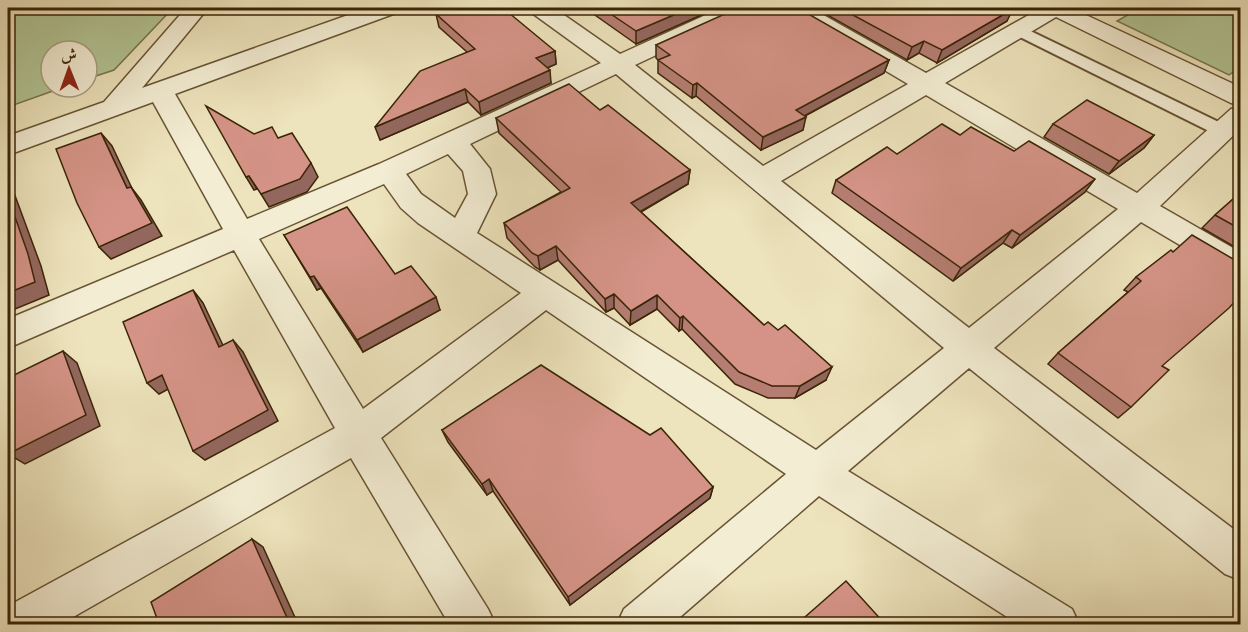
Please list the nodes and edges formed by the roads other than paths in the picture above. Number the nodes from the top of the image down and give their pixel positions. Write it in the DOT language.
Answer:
graph roads {
  1 [pos="197,8"];
  2 [pos="388,8"];
  3 [pos="540,8"];
  4 [pos="738,8"];
  5 [pos="796,8"];
  6 [pos="1055,8"];
  7 [pos="1018,30"];
  8 [pos="617,63"];
  9 [pos="927,83"];
  10 [pos="160,91"];
  11 [pos="1240,97"];
  12 [pos="113,108"];
  13 [pos="1232,123"];
  14 [pos="452,141"];
  15 [pos="8,146"];
  16 [pos="389,171"];
  17 [pos="761,180"];
  18 [pos="1140,207"];
  19 [pos="239,235"];
  20 [pos="460,237"];
  21 [pos="1240,266"];
  22 [pos="545,293"];
  23 [pos="8,334"];
  24 [pos="970,349"];
  25 [pos="357,435"];
  26 [pos="818,473"];
  27 [pos="1240,559"];
  28 [pos="18,624"];
  29 [pos="473,624"];
  30 [pos="639,624"];
  31 [pos="1057,624"];
  1 -- 12 [label="street"];
  2 -- 10 [label="street"];
  3 -- 8 [label="street"];
  4 -- 8 [label="street"];
  5 -- 9 [label="street"];
  6 -- 7 [label="street"];
  6 -- 11 [label="street"];
  7 -- 9 [label="street"];
  7 -- 13 [label="lane"];
  8 -- 14 [label="street"];
  8 -- 17 [label="street"];
  9 -- 17 [label="street"];
  9 -- 18 [label="street"];
  10 -- 12 [label="street"];
  10 -- 19 [label="street"];
  12 -- 15 [label="street"];
  13 -- 18 [label="street"];
  14 -- 16 [label="street"];
  14 -- 20 [label="street"];
  16 -- 19 [label="street"];
  16 -- 20 [label="street"];
  17 -- 24 [label="street"];
  18 -- 21 [label="street"];
  18 -- 24 [label="street"];
  19 -- 23 [label="street"];
  19 -- 25 [label="street"];
  20 -- 22 [label="street"];
  22 -- 25 [label="street"];
  22 -- 26 [label="street"];
  24 -- 26 [label="street"];
  24 -- 27 [label="street"];
  25 -- 28 [label="street"];
  25 -- 29 [label="street"];
  26 -- 30 [label="street"];
  26 -- 31 [label="street"];
}
